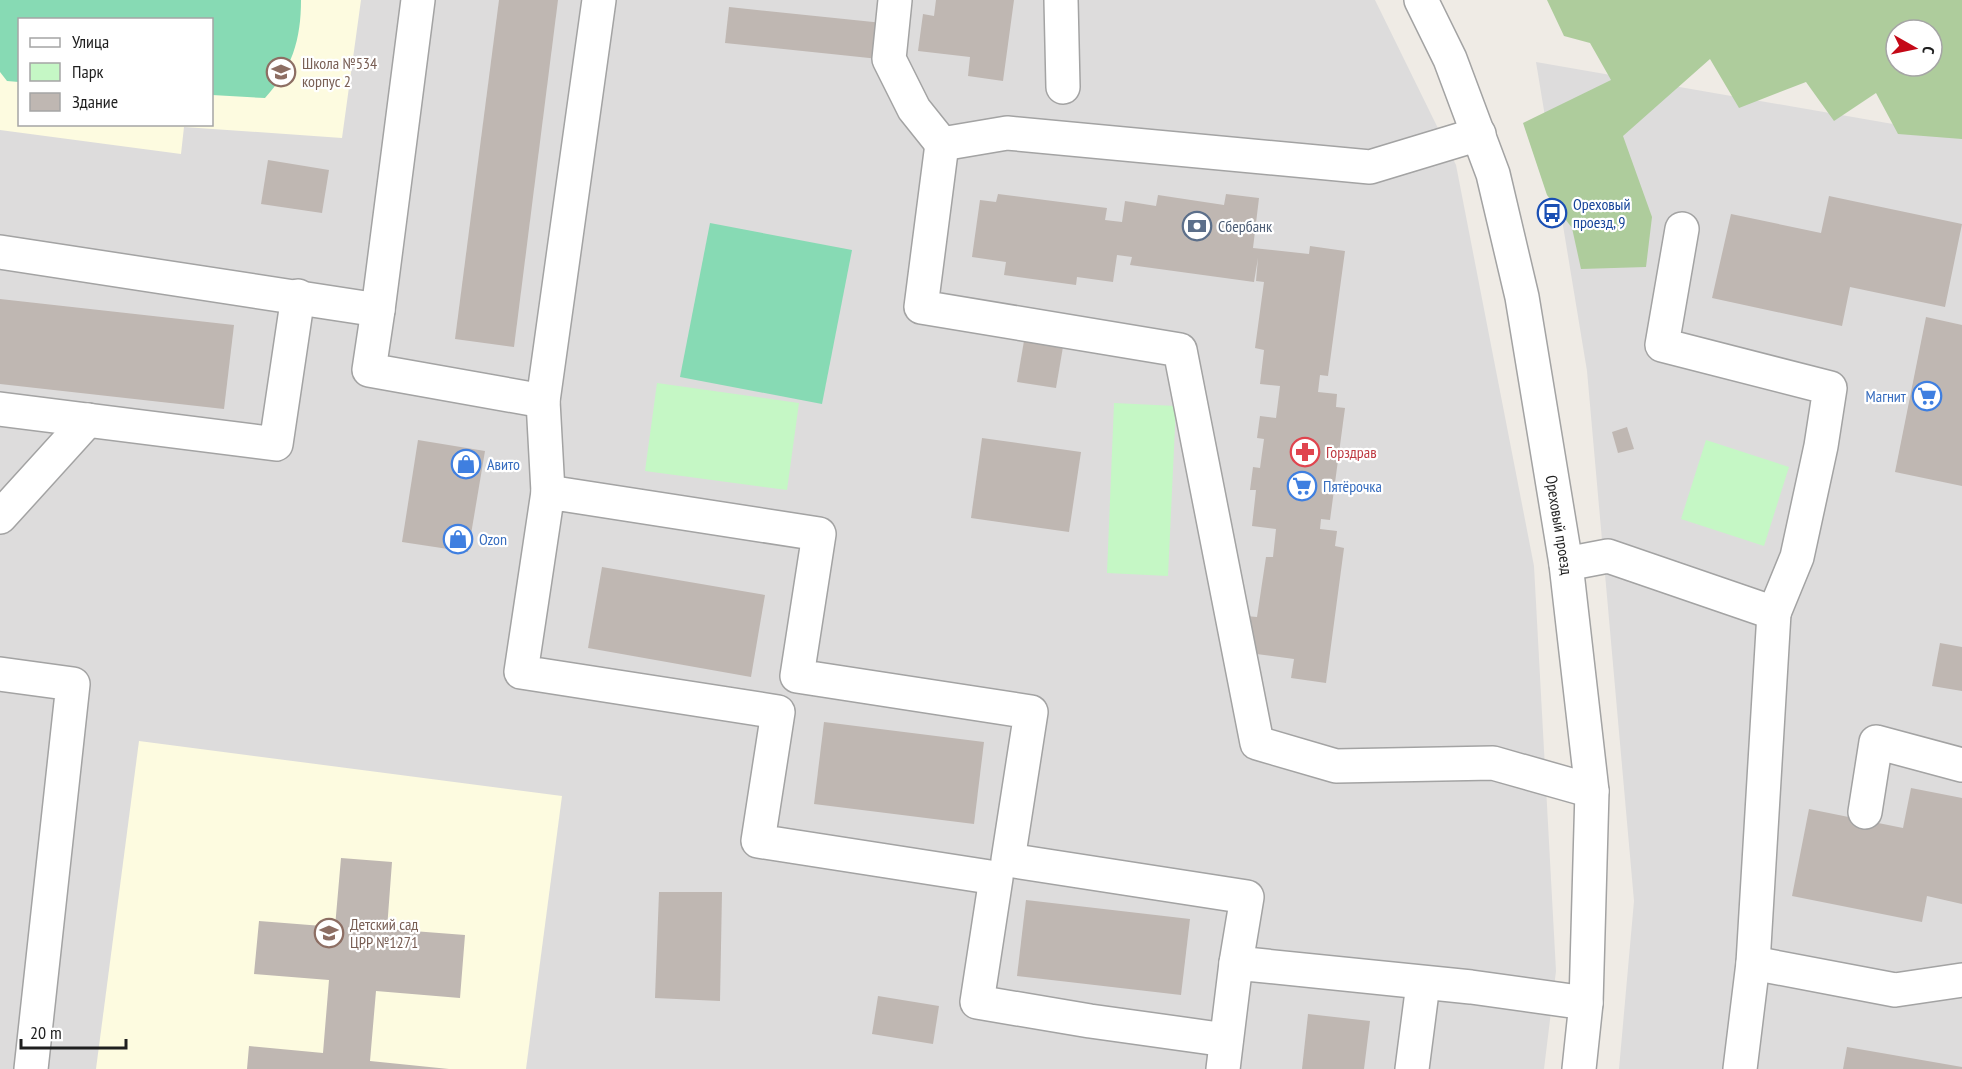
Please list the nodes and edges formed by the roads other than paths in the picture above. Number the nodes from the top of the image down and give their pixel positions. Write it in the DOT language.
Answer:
graph roads {
  1 [pos="418,0"];
  2 [pos="599,0"];
  3 [pos="895,0"];
  4 [pos="1061,0"];
  5 [pos="1421,0"];
  6 [pos="1063,87"];
  7 [pos="1479,134"];
  8 [pos="942,144"];
  9 [pos="1682,229"];
  10 [pos="0,252"];
  11 [pos="298,296"];
  12 [pos="378,310"];
  13 [pos="543,401"];
  14 [pos="0,409"];
  15 [pos="88,420"];
  16 [pos="548,492"];
  17 [pos="0,517"];
  18 [pos="1566,564"];
  19 [pos="1774,613"];
  20 [pos="0,674"];
  21 [pos="1962,765"];
  22 [pos="1592,790"];
  23 [pos="1864,812"];
  24 [pos="1236,963"];
  25 [pos="1753,963"];
  26 [pos="1962,980"];
  27 [pos="1424,984"];
  28 [pos="1586,1003"];
  29 [pos="1225,1054"];
  30 [pos="31,1069"];
  31 [pos="1412,1069"];
  32 [pos="1579,1069"];
  33 [pos="1740,1069"];
  1 -- 12 [label="street"];
  2 -- 13 [label="street"];
  3 -- 8 [label="street"];
  4 -- 6 [label="street"];
  5 -- 7 [label="street, Ореховый проезд"];
  7 -- 8 [label="street"];
  7 -- 18 [label="street, Ореховый проезд"];
  8 -- 22 [label="street"];
  9 -- 19 [label="street"];
  10 -- 11 [label="street"];
  11 -- 12 [label="street"];
  11 -- 15 [label="street"];
  12 -- 13 [label="street"];
  13 -- 16 [label="street"];
  14 -- 15 [label="street"];
  15 -- 17 [label="street"];
  16 -- 24 [label="street"];
  16 -- 29 [label="street"];
  18 -- 19 [label="street"];
  18 -- 22 [label="street, Ореховый проезд"];
  19 -- 25 [label="street"];
  20 -- 30 [label="street"];
  21 -- 23 [label="street"];
  22 -- 28 [label="street, Ореховый проезд"];
  24 -- 27 [label="street"];
  24 -- 29 [label="street"];
  25 -- 26 [label="street"];
  25 -- 33 [label="street"];
  27 -- 28 [label="street"];
  27 -- 31 [label="street"];
  28 -- 32 [label="street, Ореховый проезд"];
}
